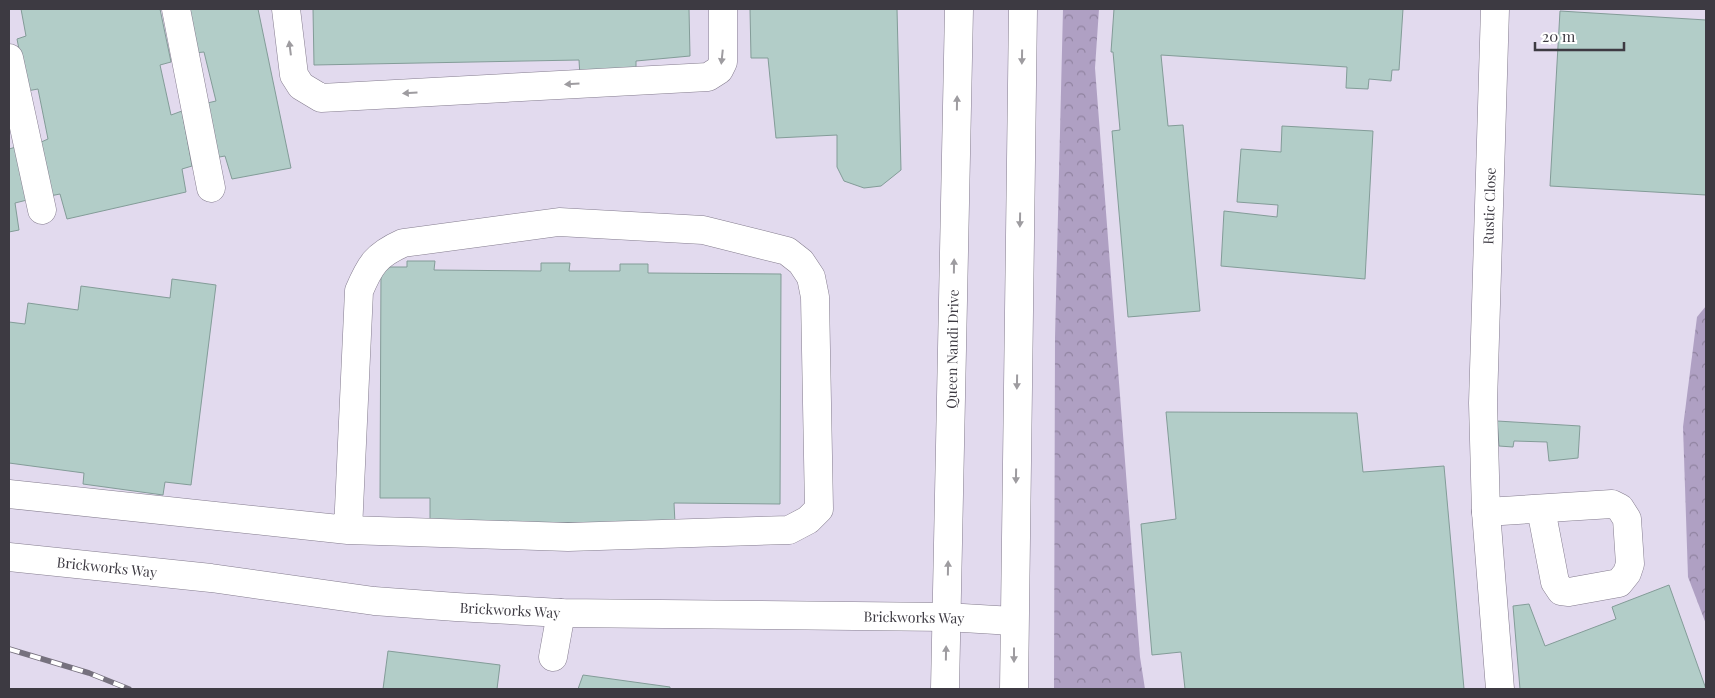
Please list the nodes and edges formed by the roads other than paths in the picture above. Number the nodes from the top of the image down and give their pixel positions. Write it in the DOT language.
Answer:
graph roads {
  1 [pos="176,9"];
  2 [pos="286,9"];
  3 [pos="723,9"];
  4 [pos="959,9"];
  5 [pos="1023,9"];
  6 [pos="1495,9"];
  7 [pos="9,58"];
  8 [pos="211,188"];
  9 [pos="42,210"];
  10 [pos="9,494"];
  11 [pos="1541,508"];
  12 [pos="1486,512"];
  13 [pos="348,530"];
  14 [pos="9,556"];
  15 [pos="561,613"];
  16 [pos="946,617"];
  17 [pos="1013,621"];
  18 [pos="553,657"];
  19 [pos="945,689"];
  20 [pos="1014,689"];
  21 [pos="1500,689"];
  1 -- 8 [label="main road"];
  3 -- 2 [label="main road, one-way"];
  16 -- 4 [label="main road, Queen Nandi Drive, one-way"];
  5 -- 17 [label="main road, one-way"];
  6 -- 12 [label="main road, Rustic Close"];
  7 -- 9 [label="main road"];
  10 -- 13 [label="main road"];
  11 -- 12 [label="main road"];
  12 -- 21 [label="main road, Rustic Close"];
  13 -- 13 [label="main road"];
  14 -- 15 [label="main road, Brickworks Way"];
  15 -- 16 [label="main road, Brickworks Way"];
  15 -- 18 [label="main road"];
  16 -- 17 [label="main road, Brickworks Way"];
  19 -- 16 [label="main road, Queen Nandi Drive, one-way"];
  17 -- 20 [label="main road, one-way"];
}
